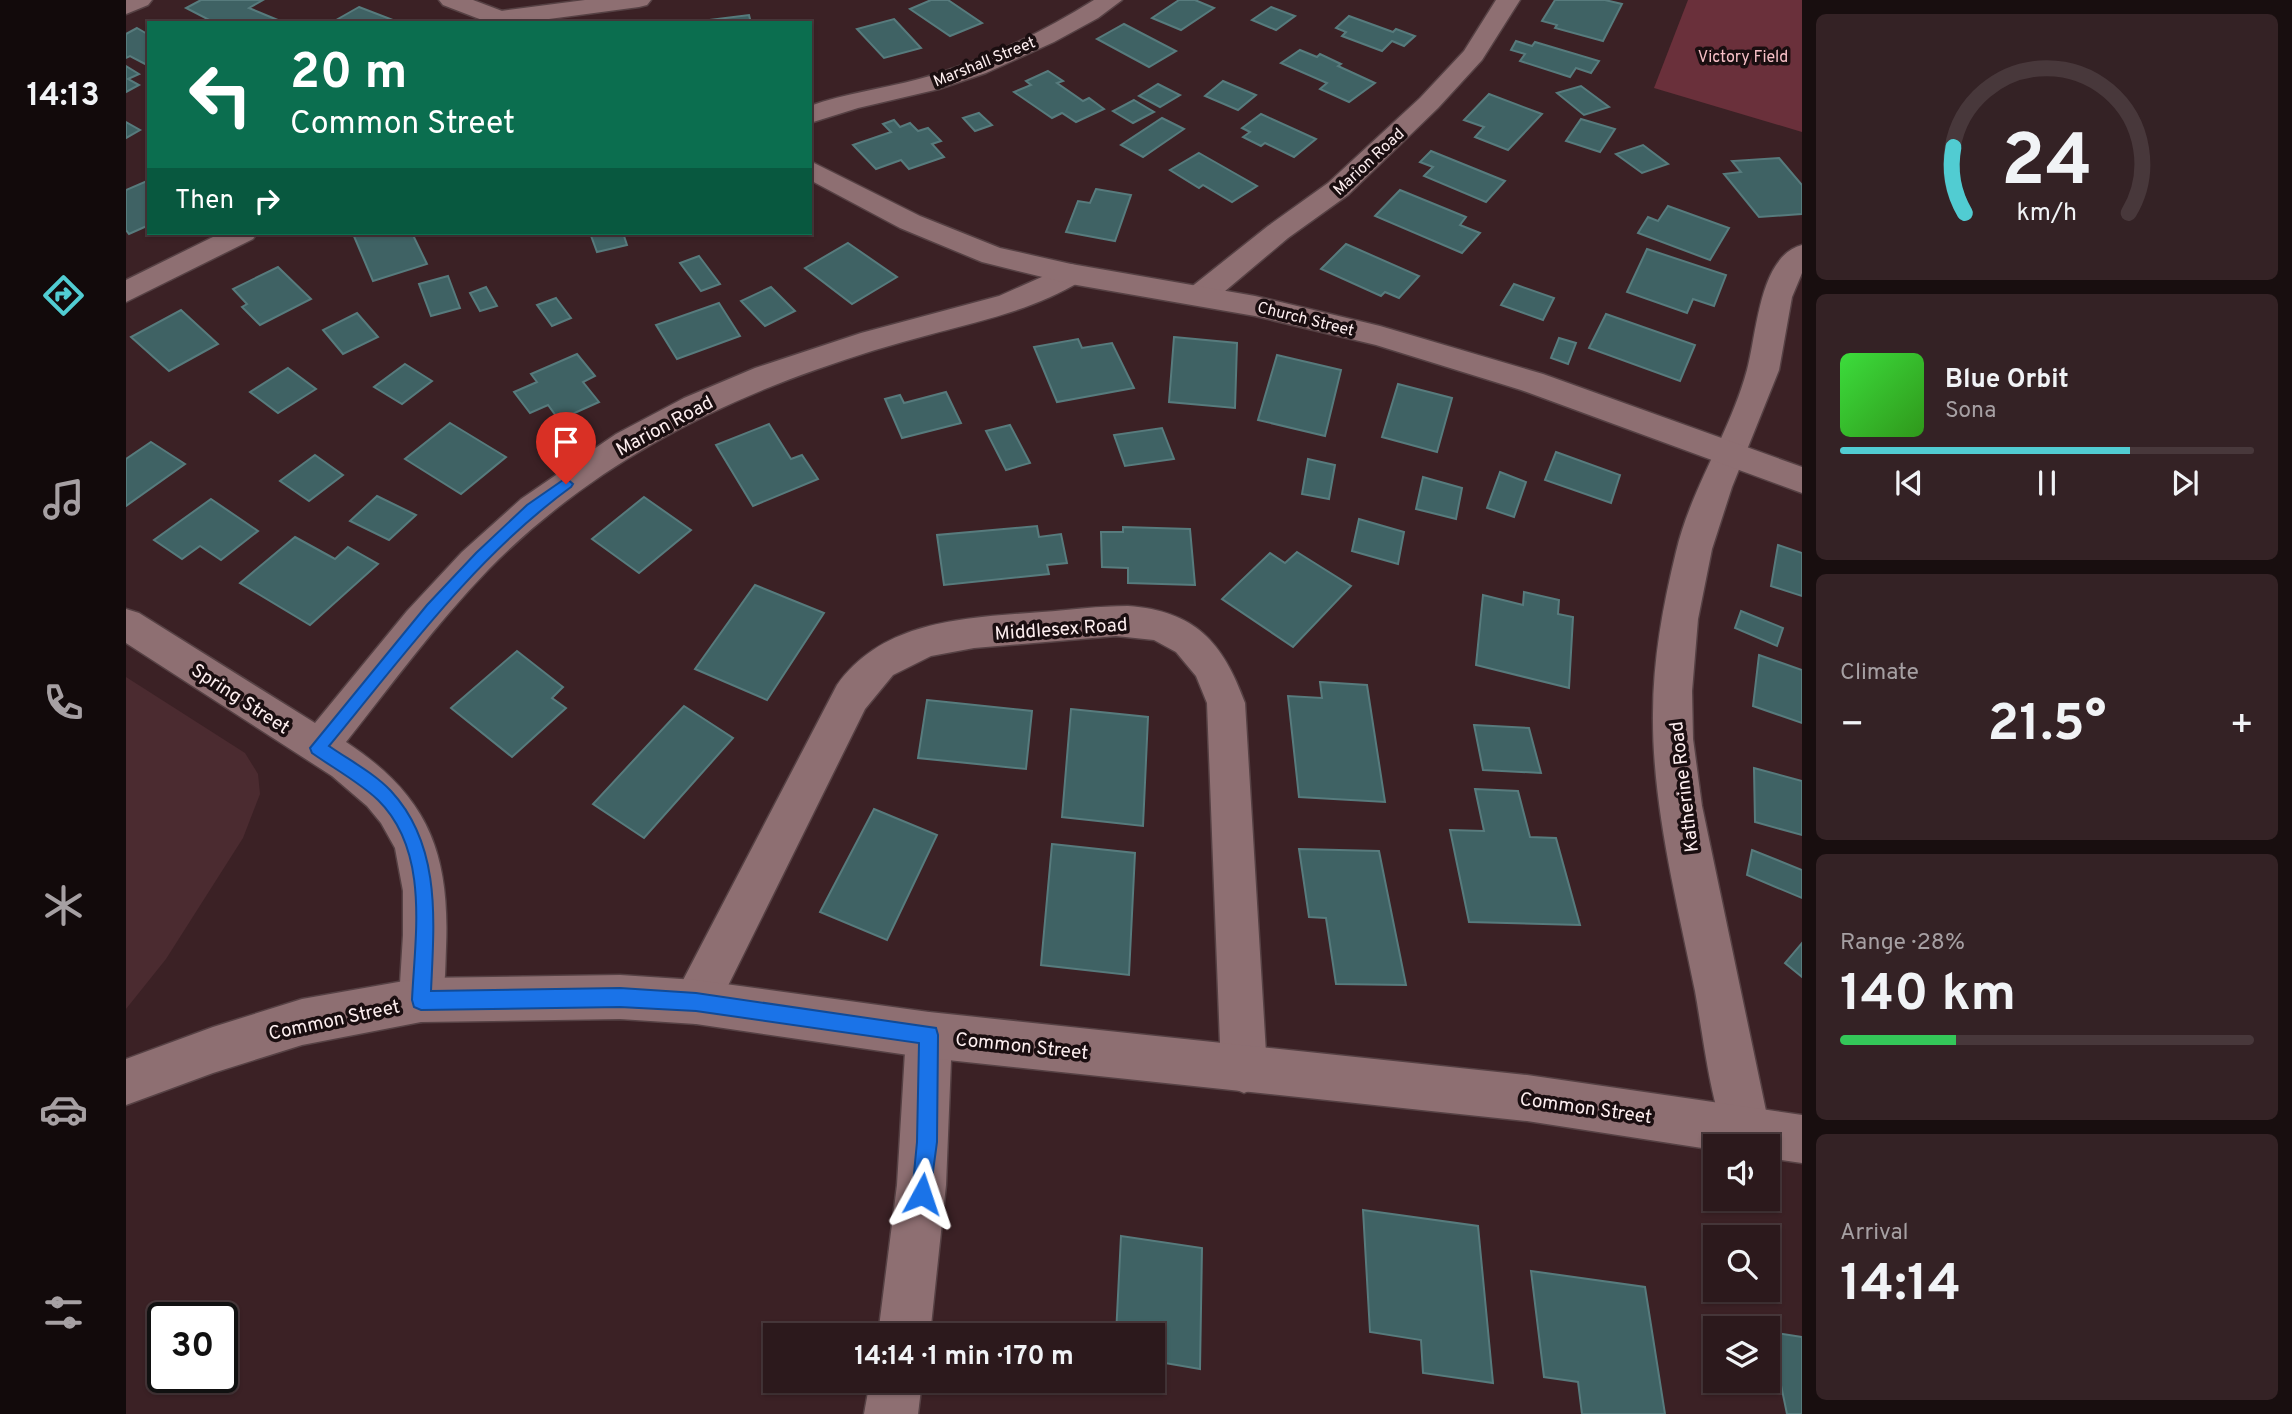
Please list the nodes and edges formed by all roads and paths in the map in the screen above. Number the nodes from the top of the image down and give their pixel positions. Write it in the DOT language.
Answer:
graph roads {
  1 [pos="140,0"];
  2 [pos="450,0"];
  3 [pos="639,0"];
  4 [pos="1110,0"];
  5 [pos="1508,0"];
  6 [pos="126,6"];
  7 [pos="507,21"];
  8 [pos="812,114"];
  9 [pos="812,170"];
  10 [pos="239,235"];
  11 [pos="1802,254"];
  12 [pos="1071,274"];
  13 [pos="126,292"];
  14 [pos="1200,295"];
  15 [pos="1728,452"];
  16 [pos="1802,480"];
  17 [pos="126,624"];
  18 [pos="318,748"];
  19 [pos="421,1000"];
  20 [pos="696,1002"];
  21 [pos="929,1035"];
  22 [pos="1244,1070"];
  23 [pos="126,1082"];
  24 [pos="1746,1130"];
  25 [pos="1802,1139"];
  26 [pos="906,1323"];
  27 [pos="894,1393"];
  28 [pos="891,1414"];
  1 -- 6 [label="street"];
  2 -- 7 [label="street"];
  3 -- 7 [label="street"];
  4 -- 8 [label="street, Marshall Street"];
  5 -- 14 [label="street, Marion Road"];
  9 -- 12 [label="street, Church Street"];
  10 -- 13 [label="street"];
  11 -- 15 [label="street, Katherine Road"];
  12 -- 14 [label="street, Church Street"];
  12 -- 18 [label="street, Marion Road"];
  14 -- 15 [label="street, Church Street"];
  15 -- 16 [label="street, Church Street"];
  15 -- 24 [label="street, Katherine Road"];
  17 -- 18 [label="street, Spring Street"];
  18 -- 19 [label="street, Spring Street"];
  19 -- 20 [label="street, Common Street"];
  19 -- 23 [label="street, Common Street"];
  20 -- 21 [label="street, Common Street"];
  20 -- 22 [label="street, Middlesex Road"];
  21 -- 22 [label="street, Common Street"];
  21 -- 26 [label="street"];
  22 -- 24 [label="street, Common Street"];
  24 -- 25 [label="street, Common Street"];
  27 -- 28 [label="street"];
}
